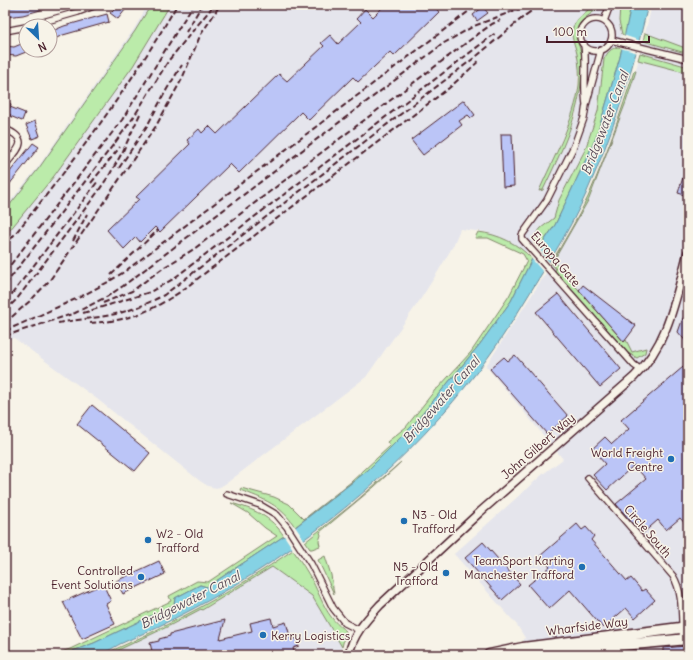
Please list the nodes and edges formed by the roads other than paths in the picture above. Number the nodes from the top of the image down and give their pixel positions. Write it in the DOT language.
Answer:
graph roads {
  1 [pos="96,5"];
  2 [pos="610,5"];
  3 [pos="57,18"];
  4 [pos="604,21"];
  5 [pos="18,29"];
  6 [pos="5,31"];
  7 [pos="611,40"];
  8 [pos="584,44"];
  9 [pos="602,50"];
  10 [pos="686,59"];
  11 [pos="586,105"];
  12 [pos="5,129"];
  13 [pos="5,165"];
  14 [pos="688,252"];
  15 [pos="641,370"];
  16 [pos="588,478"];
  17 [pos="227,494"];
  18 [pos="681,603"];
  19 [pos="688,615"];
  20 [pos="685,627"];
  21 [pos="359,630"];
  22 [pos="686,640"];
  23 [pos="590,651"];
  24 [pos="349,655"];
  25 [pos="489,655"];
  26 [pos="536,655"];
  1 -- 3 [label="street"];
  2 -- 4 [label="street"];
  4 -- 7 [label="street"];
  4 -- 8 [label="street"];
  5 -- 6 [label="street"];
  7 -- 9 [label="street"];
  7 -- 10 [label="street"];
  8 -- 9 [label="street"];
  8 -- 11 [label="street, Europa Gate"];
  9 -- 11 [label="street, Europa Gate"];
  11 -- 15 [label="street, Europa Gate"];
  12 -- 13 [label="street"];
  14 -- 15 [label="street, John Gilbert Way"];
  15 -- 21 [label="street, John Gilbert Way"];
  16 -- 18 [label="street, Circle South"];
  17 -- 21 [label="street"];
  18 -- 19 [label="street, Circle South"];
  18 -- 20 [label="street, Circle South"];
  20 -- 22 [label="street, Circle South"];
  20 -- 25 [label="highway, Wharfside Way"];
  21 -- 24 [label="street, John Gilbert Way"];
  22 -- 23 [label="highway, Wharfside Way"];
  23 -- 26 [label="highway, Wharfside Way"];
}
